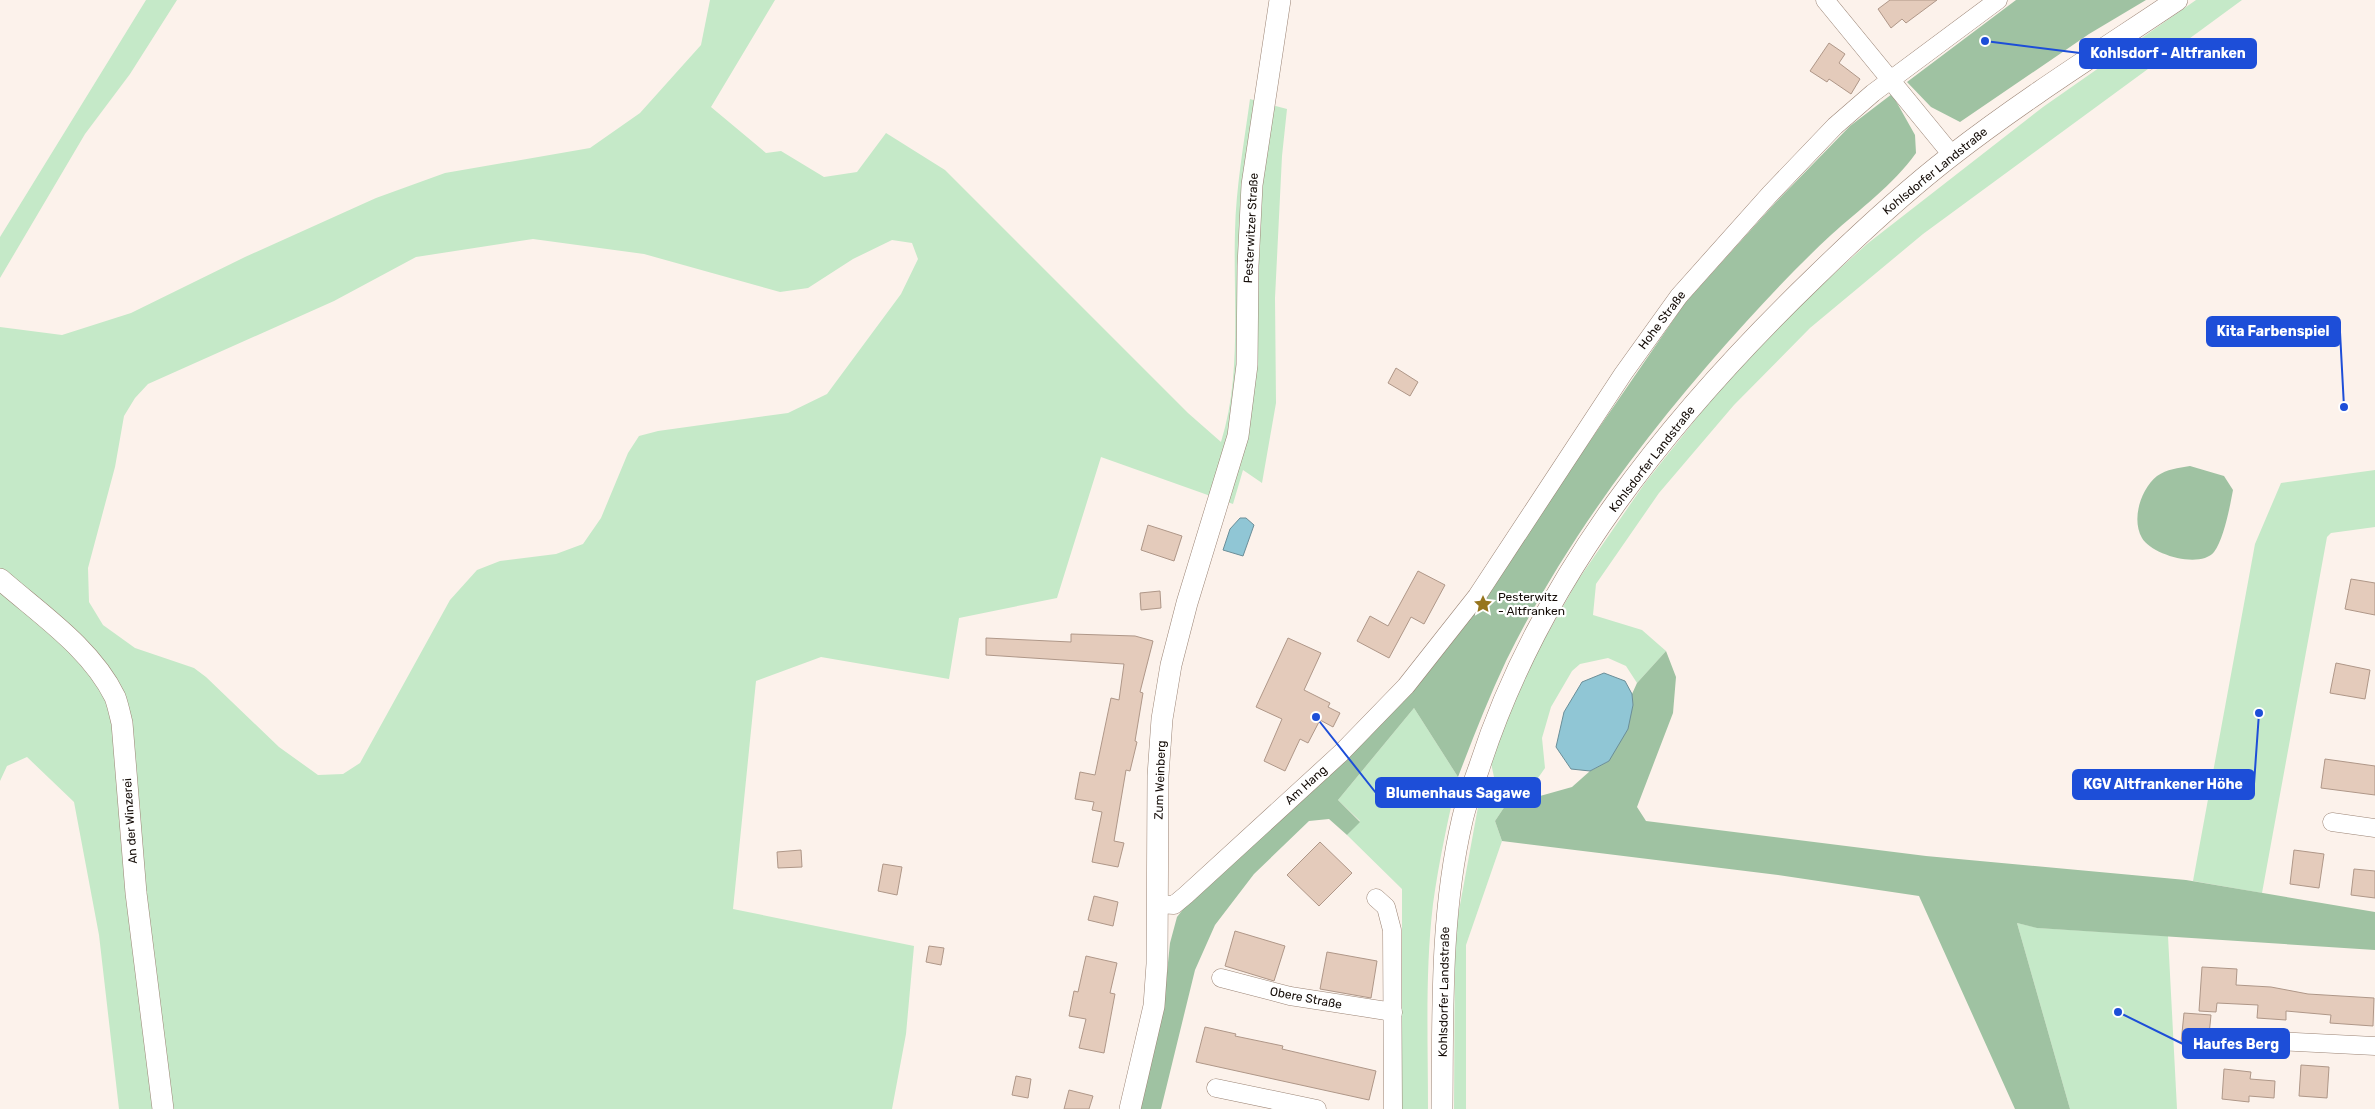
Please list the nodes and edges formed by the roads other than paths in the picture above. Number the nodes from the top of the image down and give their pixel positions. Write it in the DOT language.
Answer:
graph roads {
  1 [pos="1280,0"];
  2 [pos="1825,0"];
  3 [pos="1998,0"];
  4 [pos="2177,0"];
  5 [pos="1891,80"];
  6 [pos="1952,155"];
  7 [pos="1233,457"];
  8 [pos="0,579"];
  9 [pos="1477,596"];
  10 [pos="2332,822"];
  11 [pos="2375,828"];
  12 [pos="1376,898"];
  13 [pos="1158,904"];
  14 [pos="1221,978"];
  15 [pos="1393,1012"];
  16 [pos="2254,1040"];
  17 [pos="2375,1046"];
  18 [pos="1216,1088"];
  19 [pos="163,1109"];
  20 [pos="1130,1109"];
  21 [pos="1317,1109"];
  22 [pos="1393,1109"];
  23 [pos="1442,1109"];
  1 -- 7 [label="street, Pesterwitzer Straße"];
  2 -- 5 [label="street"];
  3 -- 5 [label="street, Hohe Straße"];
  4 -- 6 [label="street, Kohlsdorfer Landstraße"];
  5 -- 6 [label="street"];
  5 -- 9 [label="street, Hohe Straße"];
  6 -- 23 [label="street, Kohlsdorfer Landstraße"];
  7 -- 13 [label="street, Zum Weinberg"];
  8 -- 19 [label="street, An der Winzerei"];
  9 -- 13 [label="street, Am Hang"];
  10 -- 11 [label="street"];
  12 -- 15 [label="street"];
  13 -- 20 [label="street, Zum Weinberg"];
  14 -- 15 [label="street, Obere Straße"];
  15 -- 22 [label="street"];
  16 -- 17 [label="street"];
  18 -- 21 [label="street"];
}
